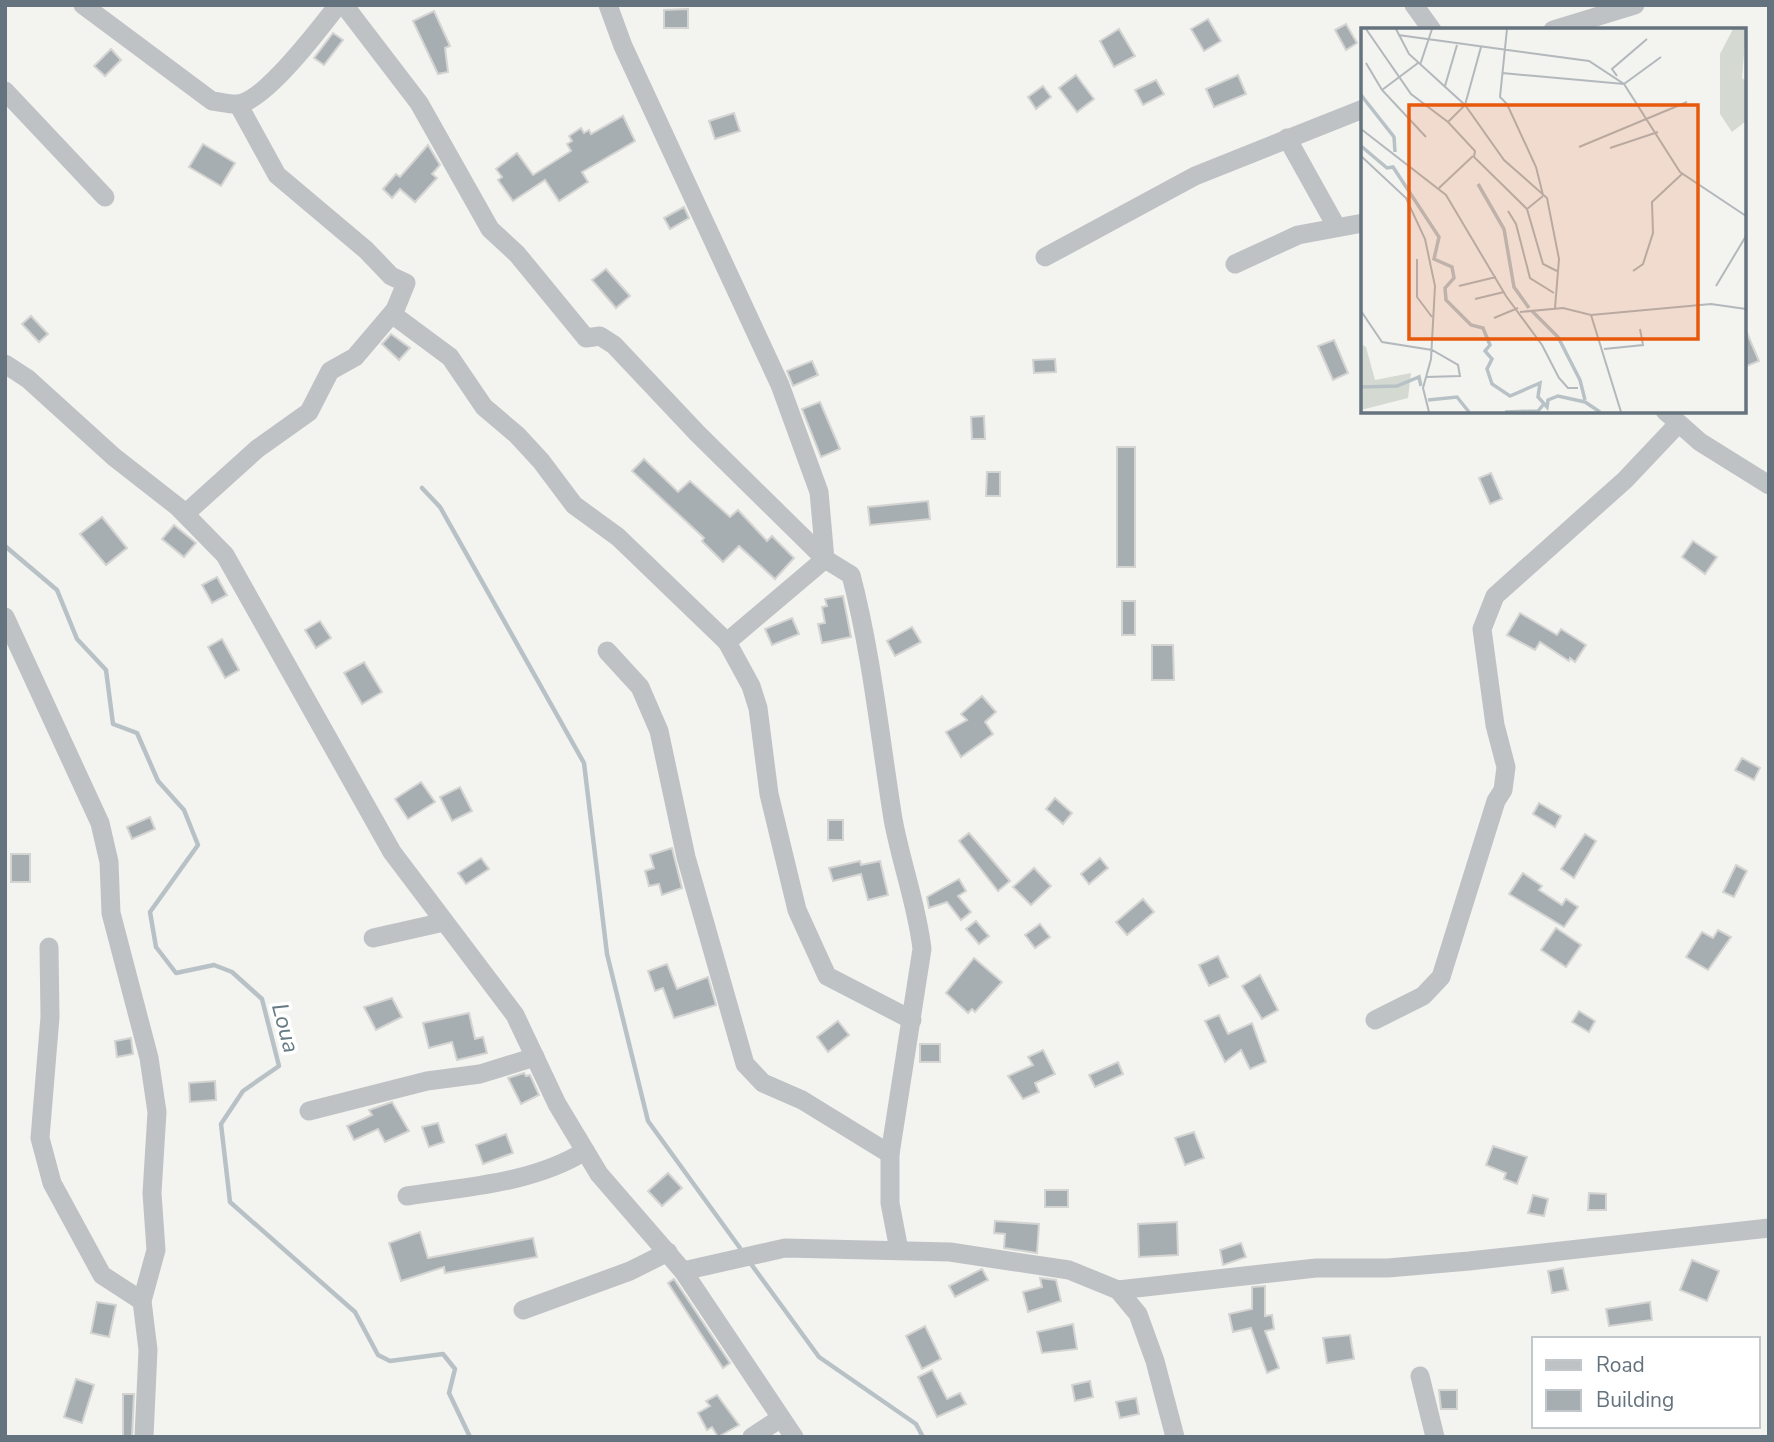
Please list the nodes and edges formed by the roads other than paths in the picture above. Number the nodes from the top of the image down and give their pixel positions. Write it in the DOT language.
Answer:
graph roads {
  1 [pos="83,5"];
  2 [pos="338,5"];
  3 [pos="344,5"];
  4 [pos="608,5"];
  5 [pos="1414,5"];
  6 [pos="1635,5"];
  7 [pos="1431,28"];
  8 [pos="1560,28"];
  9 [pos="5,91"];
  10 [pos="238,104"];
  11 [pos="1361,109"];
  12 [pos="1287,138"];
  13 [pos="105,197"];
  14 [pos="1361,223"];
  15 [pos="1336,226"];
  16 [pos="1045,257"];
  17 [pos="1235,264"];
  18 [pos="395,310"];
  19 [pos="5,364"];
  20 [pos="1671,417"];
  21 [pos="1769,485"];
  22 [pos="185,514"];
  23 [pos="825,559"];
  24 [pos="5,617"];
  25 [pos="727,642"];
  26 [pos="607,651"];
  27 [pos="444,922"];
  28 [pos="373,938"];
  29 [pos="48,947"];
  30 [pos="912,1020"];
  31 [pos="1376,1020"];
  32 [pos="535,1057"];
  33 [pos="309,1111"];
  34 [pos="585,1151"];
  35 [pos="890,1154"];
  36 [pos="407,1196"];
  37 [pos="1769,1228"];
  38 [pos="899,1250"];
  39 [pos="668,1252"];
  40 [pos="683,1271"];
  41 [pos="1118,1290"];
  42 [pos="142,1301"];
  43 [pos="523,1310"];
  44 [pos="1420,1376"];
  45 [pos="781,1418"];
  46 [pos="144,1437"];
  47 [pos="752,1437"];
  48 [pos="794,1437"];
  49 [pos="1175,1437"];
  50 [pos="1435,1437"];
  1 -- 10 [label="street"];
  2 -- 10 [label="street"];
  3 -- 23 [label="street"];
  4 -- 23 [label="street"];
  5 -- 7 [label="street"];
  6 -- 8 [label="street"];
  9 -- 13 [label="street"];
  10 -- 18 [label="street"];
  11 -- 12 [label="street"];
  12 -- 15 [label="street"];
  12 -- 16 [label="street"];
  14 -- 15 [label="street"];
  15 -- 17 [label="street"];
  18 -- 22 [label="street"];
  18 -- 25 [label="street"];
  19 -- 22 [label="street"];
  20 -- 21 [label="street"];
  20 -- 31 [label="street"];
  22 -- 27 [label="street"];
  23 -- 25 [label="street"];
  23 -- 30 [label="street"];
  24 -- 42 [label="street"];
  25 -- 30 [label="street"];
  26 -- 35 [label="street"];
  27 -- 28 [label="street"];
  27 -- 32 [label="street"];
  29 -- 42 [label="street"];
  30 -- 35 [label="street"];
  32 -- 33 [label="street"];
  32 -- 34 [label="street"];
  34 -- 36 [label="street"];
  34 -- 39 [label="street"];
  35 -- 38 [label="street"];
  37 -- 41 [label="street"];
  38 -- 40 [label="street"];
  38 -- 41 [label="street"];
  39 -- 40 [label="street"];
  39 -- 43 [label="street"];
  40 -- 45 [label="street"];
  41 -- 49 [label="street"];
  42 -- 46 [label="street"];
  44 -- 50 [label="street"];
  45 -- 47 [label="street"];
  45 -- 48 [label="street"];
}
